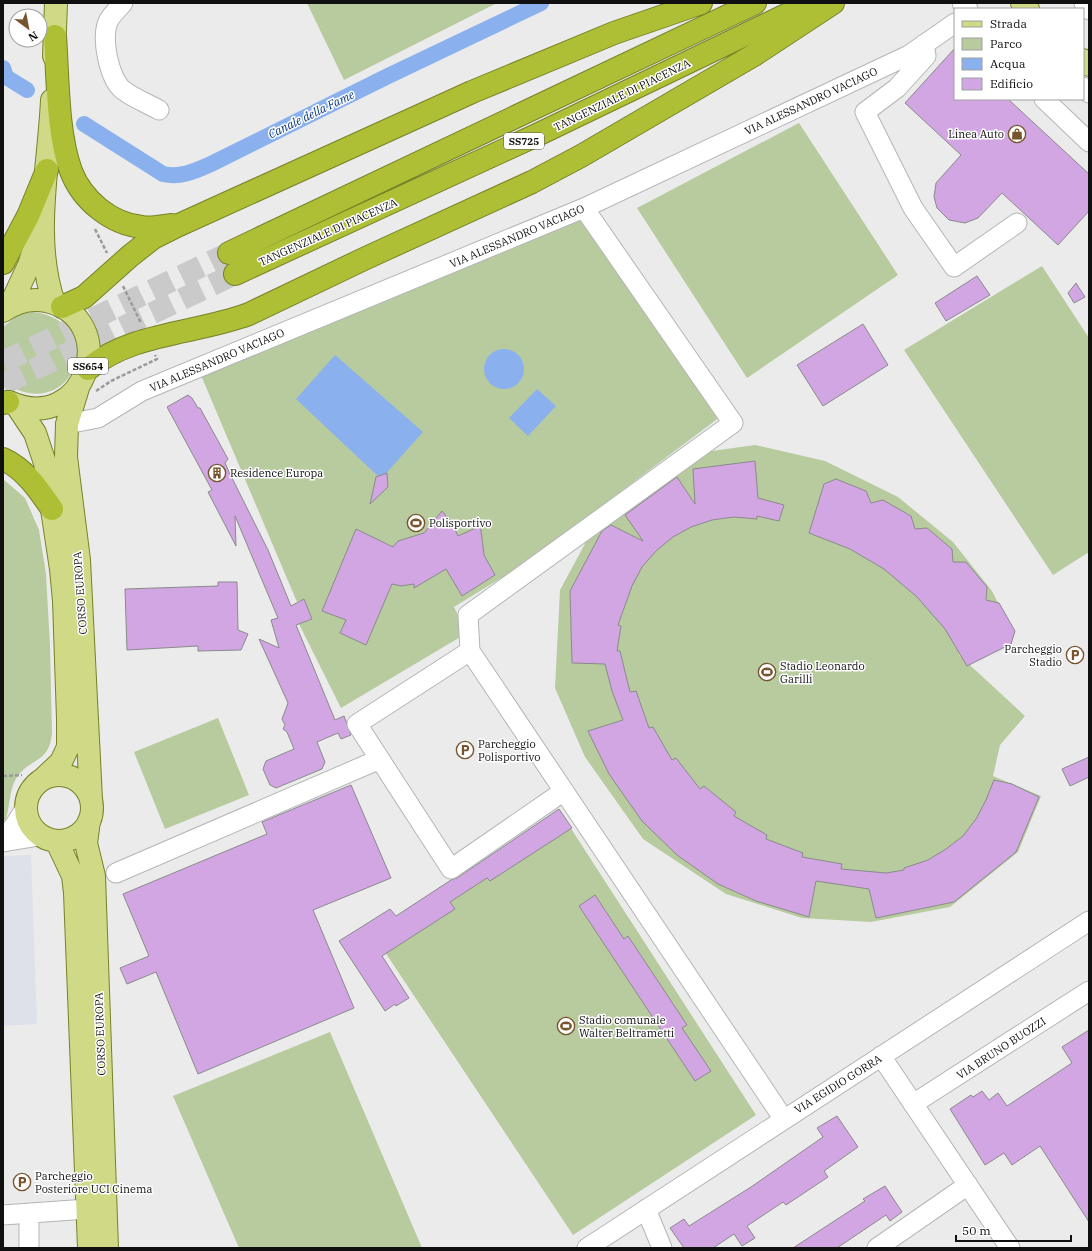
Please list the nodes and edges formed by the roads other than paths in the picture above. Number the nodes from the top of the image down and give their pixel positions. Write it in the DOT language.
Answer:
graph roads {
  1 [pos="56,3"];
  2 [pos="123,3"];
  3 [pos="701,3"];
  4 [pos="755,3"];
  5 [pos="811,3"];
  6 [pos="833,3"];
  7 [pos="1084,3"];
  8 [pos="1089,10"];
  9 [pos="954,24"];
  10 [pos="55,36"];
  11 [pos="924,44"];
  12 [pos="1045,100"];
  13 [pos="159,110"];
  14 [pos="1089,142"];
  15 [pos="47,170"];
  16 [pos="584,208"];
  17 [pos="43,218"];
  18 [pos="1017,223"];
  19 [pos="179,225"];
  20 [pos="3,263"];
  21 [pos="58,305"];
  22 [pos="6,309"];
  23 [pos="88,369"];
  24 [pos="78,388"];
  25 [pos="8,402"];
  26 [pos="67,424"];
  27 [pos="3,459"];
  28 [pos="52,509"];
  29 [pos="470,651"];
  30 [pos="380,759"];
  31 [pos="44,778"];
  32 [pos="564,791"];
  33 [pos="91,799"];
  34 [pos="25,809"];
  35 [pos="89,821"];
  36 [pos="3,839"];
  37 [pos="48,839"];
  38 [pos="3,842"];
  39 [pos="116,873"];
  40 [pos="1089,921"];
  41 [pos="1089,991"];
  42 [pos="881,1056"];
  43 [pos="913,1104"];
  44 [pos="783,1118"];
  45 [pos="968,1186"];
  46 [pos="87,1209"];
  47 [pos="646,1209"];
  48 [pos="29,1214"];
  49 [pos="3,1215"];
  50 [pos="29,1248"];
  51 [pos="89,1248"];
  52 [pos="107,1248"];
  53 [pos="587,1248"];
  54 [pos="662,1248"];
  55 [pos="877,1248"];
  56 [pos="1010,1248"];
  1 -- 10 [label="main road"];
  2 -- 13 [label="street"];
  3 -- 19 [label="highway"];
  4 -- 5 [label="highway, TANGENZIALE DI PIACENZA / SS725"];
  6 -- 23 [label="highway"];
  7 -- 8 [label="street"];
  9 -- 11 [label="street, VIA ALESSANDRO VACIAGO"];
  10 -- 15 [label="main road"];
  10 -- 19 [label="highway"];
  11 -- 16 [label="street, VIA ALESSANDRO VACIAGO"];
  11 -- 18 [label="street"];
  12 -- 14 [label="street"];
  15 -- 17 [label="main road"];
  15 -- 20 [label="highway"];
  16 -- 26 [label="street, VIA ALESSANDRO VACIAGO"];
  16 -- 29 [label="street"];
  17 -- 21 [label="main road"];
  17 -- 22 [label="main road"];
  19 -- 21 [label="highway"];
  21 -- 22 [label="main road"];
  21 -- 23 [label="main road, SS654"];
  23 -- 24 [label="main road, SS654"];
  24 -- 25 [label="main road, SS654"];
  24 -- 26 [label="main road, CORSO EUROPA / SS654"];
  25 -- 28 [label="main road, SS654"];
  26 -- 33 [label="main road, CORSO EUROPA / SS654"];
  27 -- 28 [label="highway"];
  28 -- 31 [label="main road, CORSO EUROPA / SS654"];
  29 -- 30 [label="street"];
  29 -- 32 [label="street"];
  30 -- 32 [label="street"];
  30 -- 39 [label="street"];
  31 -- 33 [label="main road"];
  31 -- 34 [label="main road"];
  32 -- 44 [label="street"];
  33 -- 35 [label="main road"];
  34 -- 36 [label="street"];
  34 -- 37 [label="main road"];
  35 -- 37 [label="main road"];
  35 -- 52 [label="main road, CORSO EUROPA"];
  37 -- 38 [label="street"];
  37 -- 46 [label="main road, CORSO EUROPA"];
  40 -- 42 [label="street, VIA EGIDIO GORRA"];
  41 -- 43 [label="street, VIA BRUNO BUOZZI"];
  42 -- 43 [label="street"];
  42 -- 44 [label="street, VIA EGIDIO GORRA"];
  43 -- 45 [label="street"];
  44 -- 47 [label="street, VIA EGIDIO GORRA"];
  45 -- 55 [label="street"];
  45 -- 56 [label="street"];
  46 -- 48 [label="street"];
  46 -- 51 [label="main road, CORSO EUROPA"];
  47 -- 53 [label="street, VIA EGIDIO GORRA"];
  47 -- 54 [label="street"];
  48 -- 49 [label="street"];
  48 -- 50 [label="street"];
}
